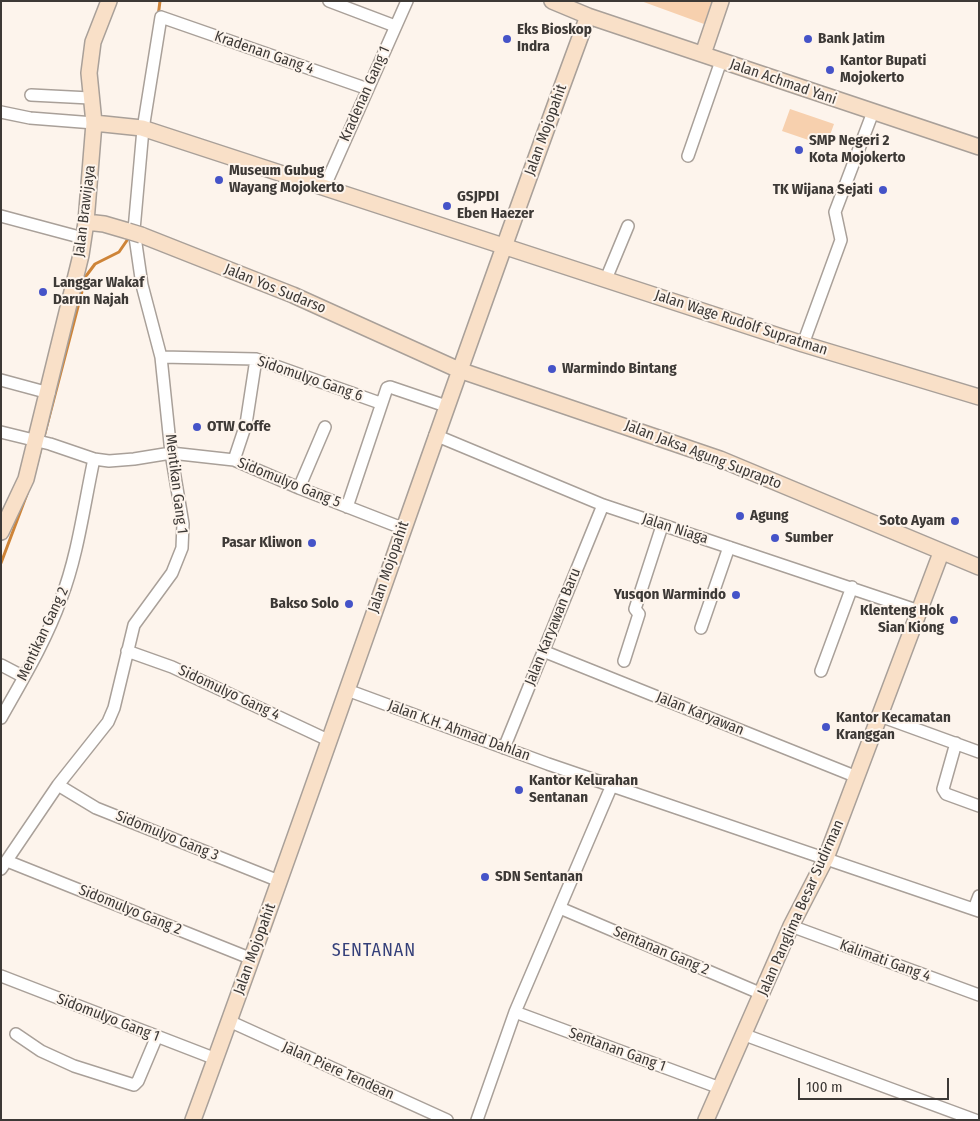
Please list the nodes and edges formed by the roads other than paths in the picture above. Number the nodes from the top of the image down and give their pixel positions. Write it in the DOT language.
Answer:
graph roads {
  1 [pos="109,1"];
  2 [pos="329,1"];
  3 [pos="407,1"];
  4 [pos="552,1"];
  5 [pos="721,1"];
  6 [pos="588,16"];
  7 [pos="161,17"];
  8 [pos="395,26"];
  9 [pos="703,54"];
  10 [pos="721,60"];
  11 [pos="368,89"];
  12 [pos="31,95"];
  13 [pos="90,98"];
  14 [pos="1,112"];
  15 [pos="873,112"];
  16 [pos="94,123"];
  17 [pos="141,128"];
  18 [pos="979,147"];
  19 [pos="688,156"];
  20 [pos="324,188"];
  21 [pos="1,216"];
  22 [pos="86,222"];
  23 [pos="628,226"];
  24 [pos="134,232"];
  25 [pos="83,238"];
  26 [pos="504,247"];
  27 [pos="606,279"];
  28 [pos="803,344"];
  29 [pos="161,357"];
  30 [pos="256,359"];
  31 [pos="459,370"];
  32 [pos="1,380"];
  33 [pos="49,393"];
  34 [pos="979,397"];
  35 [pos="380,403"];
  36 [pos="446,406"];
  37 [pos="325,426"];
  38 [pos="1,432"];
  39 [pos="435,435"];
  40 [pos="43,442"];
  41 [pos="171,453"];
  42 [pos="94,459"];
  43 [pos="234,460"];
  44 [pos="299,488"];
  45 [pos="603,505"];
  46 [pos="347,507"];
  47 [pos="662,526"];
  48 [pos="402,528"];
  49 [pos="1,532"];
  50 [pos="729,547"];
  51 [pos="941,552"];
  52 [pos="979,567"];
  53 [pos="852,587"];
  54 [pos="919,611"];
  55 [pos="701,628"];
  56 [pos="127,651"];
  57 [pos="543,651"];
  58 [pos="624,661"];
  59 [pos="1,665"];
  60 [pos="821,671"];
  61 [pos="24,677"];
  62 [pos="347,690"];
  63 [pos="880,716"];
  64 [pos="1,718"];
  65 [pos="328,740"];
  66 [pos="956,743"];
  67 [pos="504,748"];
  68 [pos="979,752"];
  69 [pos="857,777"];
  70 [pos="58,785"];
  71 [pos="612,785"];
  72 [pos="979,806"];
  73 [pos="826,858"];
  74 [pos="4,865"];
  75 [pos="279,881"];
  76 [pos="979,896"];
  77 [pos="560,908"];
  78 [pos="976,910"];
  79 [pos="790,926"];
  80 [pos="252,959"];
  81 [pos="1,976"];
  82 [pos="762,994"];
  83 [pos="979,995"];
  84 [pos="515,1012"];
  85 [pos="229,1022"];
  86 [pos="16,1034"];
  87 [pos="745,1035"];
  88 [pos="157,1036"];
  89 [pos="216,1059"];
  90 [pos="720,1088"];
  91 [pos="193,1120"];
  92 [pos="447,1120"];
  93 [pos="477,1120"];
  94 [pos="706,1120"];
  95 [pos="975,1120"];
  1 -- 13 [label="street, Jalan Brawijaya"];
  2 -- 8 [label="street"];
  3 -- 8 [label="street, Kradenan Gang 1"];
  4 -- 6 [label="street, Jalan Achmad Yani"];
  5 -- 9 [label="street"];
  6 -- 9 [label="street, Jalan Achmad Yani"];
  6 -- 26 [label="street, Jalan Mojopahit"];
  7 -- 11 [label="street, Kradenan Gang 4"];
  7 -- 17 [label="street, Mentikan Gang 1"];
  8 -- 11 [label="street, Kradenan Gang 1"];
  9 -- 10 [label="street, Jalan Achmad Yani"];
  10 -- 15 [label="street, Jalan Achmad Yani"];
  10 -- 19 [label="street"];
  11 -- 20 [label="street, Kradenan Gang 1"];
  12 -- 13 [label="street"];
  13 -- 16 [label="street, Jalan Brawijaya"];
  14 -- 16 [label="street"];
  15 -- 18 [label="street, Jalan Achmad Yani"];
  15 -- 28 [label="street"];
  16 -- 17 [label="street, Jalan Wage Rudolf Supratman"];
  16 -- 22 [label="street, Jalan Brawijaya"];
  17 -- 20 [label="street, Jalan Wage Rudolf Supratman"];
  17 -- 24 [label="street, Mentikan Gang 1"];
  20 -- 26 [label="street, Jalan Wage Rudolf Supratman"];
  21 -- 25 [label="street"];
  22 -- 24 [label="street, Jalan Yos Sudarso"];
  22 -- 25 [label="street, Jalan Brawijaya"];
  23 -- 27 [label="street"];
  24 -- 29 [label="street, Mentikan Gang 1"];
  24 -- 31 [label="street, Jalan Yos Sudarso"];
  25 -- 33 [label="street, Jalan Brawijaya"];
  26 -- 27 [label="street, Jalan Wage Rudolf Supratman"];
  26 -- 31 [label="street, Jalan Mojopahit"];
  27 -- 28 [label="street, Jalan Wage Rudolf Supratman"];
  28 -- 34 [label="street, Jalan Wage Rudolf Supratman"];
  29 -- 30 [label="street, Sidomulyo Gang 6"];
  29 -- 41 [label="street, Mentikan Gang 1"];
  30 -- 35 [label="street, Sidomulyo Gang 6"];
  30 -- 43 [label="street"];
  31 -- 36 [label="street, Jalan Mojopahit"];
  31 -- 51 [label="street, Jalan Jaksa Agung Suprapto"];
  32 -- 33 [label="street"];
  33 -- 40 [label="street, Jalan Brawijaya"];
  35 -- 36 [label="street, Sidomulyo Gang 6"];
  35 -- 46 [label="street"];
  36 -- 39 [label="street, Jalan Mojopahit"];
  37 -- 44 [label="street"];
  38 -- 40 [label="street, Sidomulyo Gang 5"];
  39 -- 45 [label="street, Jalan Niaga"];
  39 -- 48 [label="street, Jalan Mojopahit"];
  40 -- 42 [label="street, Sidomulyo Gang 5"];
  40 -- 49 [label="street, Jalan Brawijaya"];
  41 -- 42 [label="street, Sidomulyo Gang 5"];
  41 -- 43 [label="street, Sidomulyo Gang 5"];
  41 -- 56 [label="street, Mentikan Gang 1"];
  42 -- 61 [label="street, Mentikan Gang 2"];
  43 -- 44 [label="street, Sidomulyo Gang 5"];
  44 -- 46 [label="street, Sidomulyo Gang 5"];
  45 -- 47 [label="street, Jalan Niaga"];
  45 -- 57 [label="street, Jalan Karyawan Baru"];
  46 -- 48 [label="street, Sidomulyo Gang 5"];
  47 -- 50 [label="street, Jalan Niaga"];
  47 -- 58 [label="street"];
  48 -- 62 [label="street, Jalan Mojopahit"];
  50 -- 53 [label="street, Jalan Niaga"];
  50 -- 55 [label="street"];
  51 -- 52 [label="street, Jalan Jaksa Agung Suprapto"];
  51 -- 54 [label="street, Jalan Panglima Besar Sudirman"];
  53 -- 54 [label="street, Jalan Niaga"];
  53 -- 60 [label="street"];
  54 -- 63 [label="street, Jalan Panglima Besar Sudirman"];
  56 -- 65 [label="street, Sidomulyo Gang 4"];
  56 -- 70 [label="street, Mentikan Gang 1"];
  57 -- 67 [label="street, Jalan Karyawan Baru"];
  57 -- 69 [label="street, Jalan Karyawan"];
  59 -- 61 [label="street"];
  61 -- 64 [label="street, Mentikan Gang 2"];
  62 -- 65 [label="street, Jalan Mojopahit"];
  62 -- 67 [label="street, Jalan K.H. Ahmad Dahlan"];
  63 -- 66 [label="street"];
  63 -- 69 [label="street, Jalan Panglima Besar Sudirman"];
  65 -- 75 [label="street, Jalan Mojopahit"];
  66 -- 68 [label="street"];
  66 -- 72 [label="street"];
  67 -- 71 [label="street, Jalan K.H. Ahmad Dahlan"];
  69 -- 73 [label="street, Jalan Panglima Besar Sudirman"];
  70 -- 74 [label="street, Mentikan Gang 1"];
  70 -- 75 [label="street, Sidomulyo Gang 3"];
  71 -- 73 [label="street, Jalan K.H. Ahmad Dahlan"];
  71 -- 77 [label="street"];
  73 -- 78 [label="street, Jalan K.H. Ahmad Dahlan"];
  73 -- 79 [label="street, Jalan Panglima Besar Sudirman"];
  74 -- 80 [label="street, Sidomulyo Gang 2"];
  75 -- 80 [label="street, Jalan Mojopahit"];
  76 -- 78 [label="street"];
  77 -- 82 [label="street, Sentanan Gang 2"];
  77 -- 84 [label="street"];
  79 -- 82 [label="street, Jalan Panglima Besar Sudirman"];
  79 -- 83 [label="street, Kalimati Gang 4"];
  80 -- 85 [label="street, Jalan Mojopahit"];
  81 -- 88 [label="street, Sidomulyo Gang 1"];
  82 -- 87 [label="street, Jalan Panglima Besar Sudirman"];
  84 -- 90 [label="street, Sentanan Gang 1"];
  84 -- 93 [label="street"];
  85 -- 89 [label="street, Jalan Mojopahit"];
  85 -- 92 [label="street, Jalan Piere Tendean"];
  86 -- 88 [label="street"];
  87 -- 90 [label="street, Jalan Panglima Besar Sudirman"];
  87 -- 95 [label="street"];
  88 -- 89 [label="street, Sidomulyo Gang 1"];
  89 -- 91 [label="street, Jalan Mojopahit"];
  90 -- 94 [label="street, Jalan Panglima Besar Sudirman"];
}
